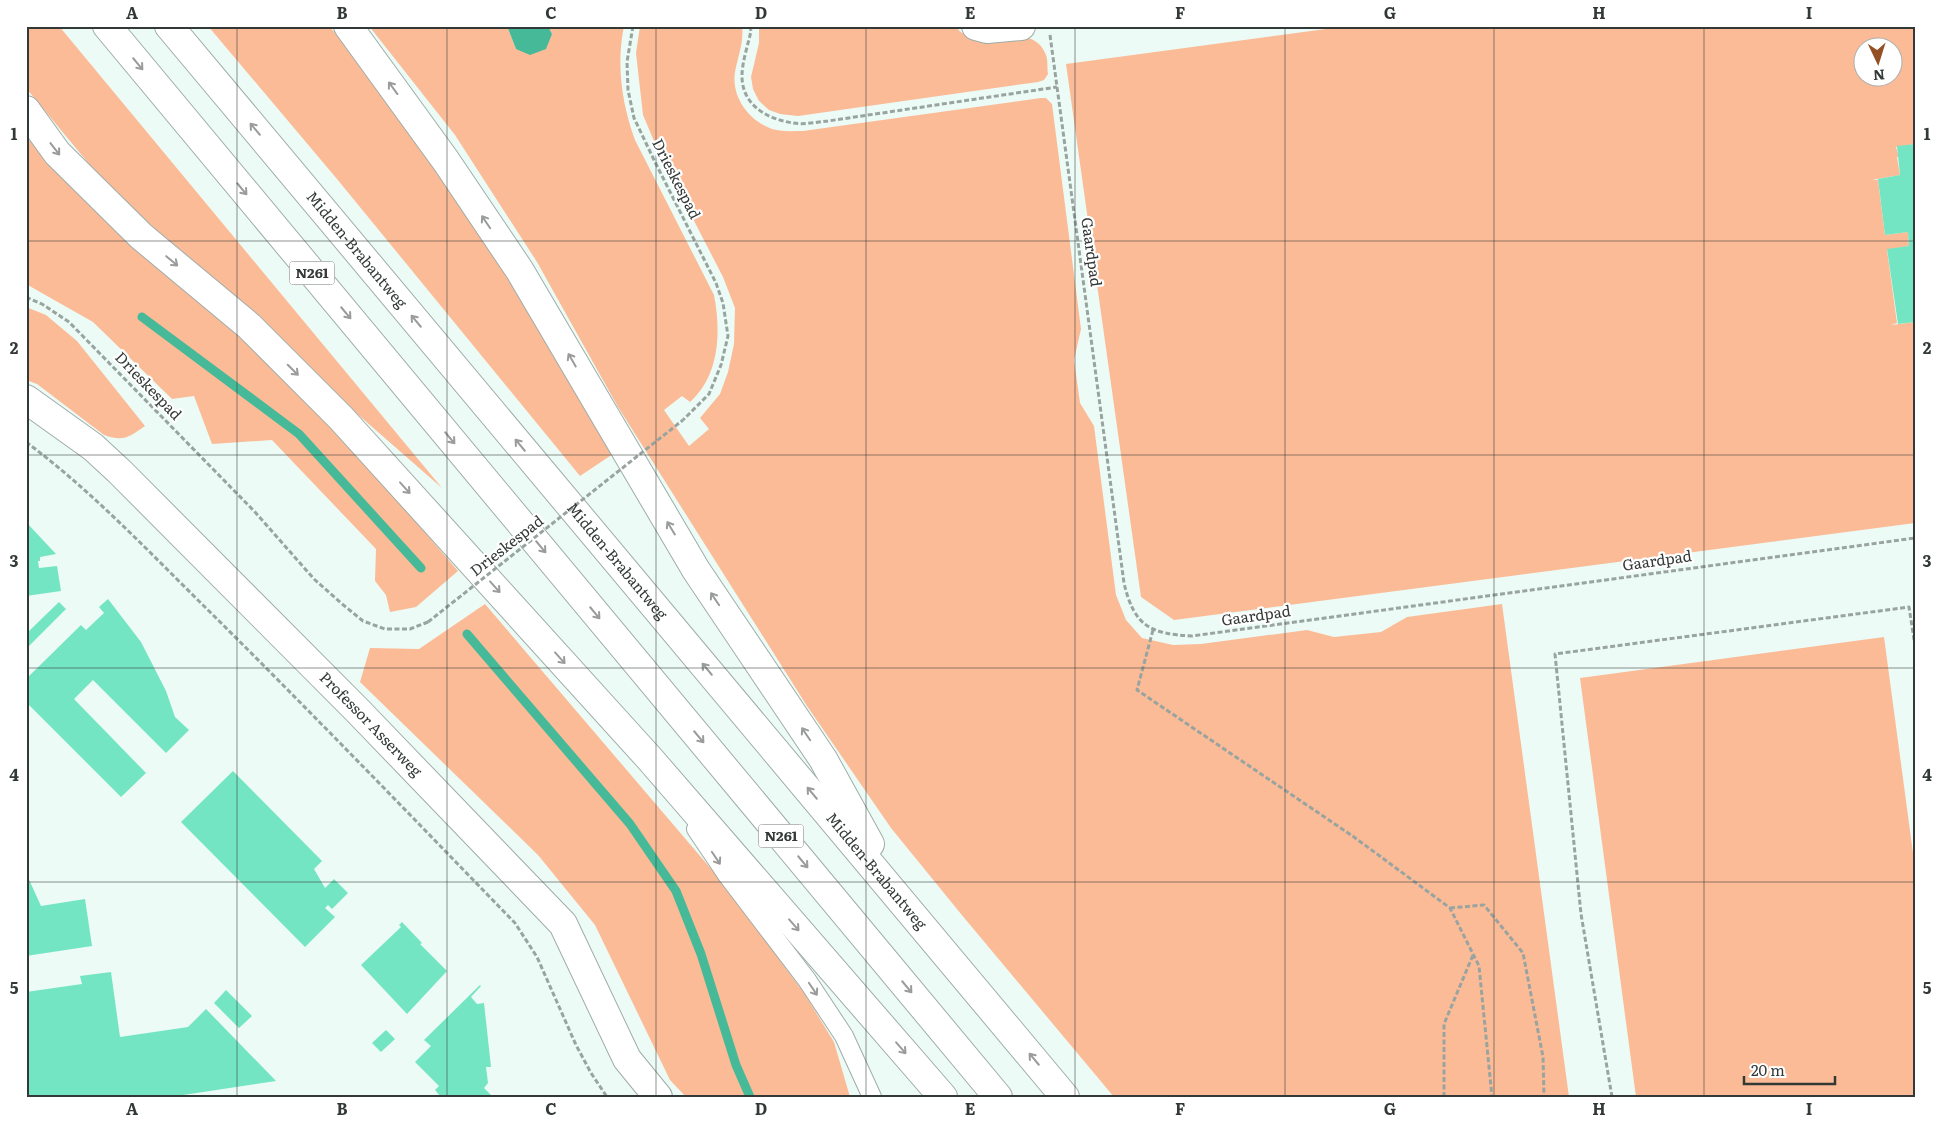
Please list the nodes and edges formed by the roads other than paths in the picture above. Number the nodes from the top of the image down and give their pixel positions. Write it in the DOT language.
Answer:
graph roads {
  1 [pos="107,26"];
  2 [pos="169,26"];
  3 [pos="348,26"];
  4 [pos="976,26"];
  5 [pos="1021,26"];
  6 [pos="26,110"];
  7 [pos="26,399"];
  8 [pos="650,759"];
  9 [pos="899,898"];
  10 [pos="658,1097"];
  11 [pos="872,1097"];
  12 [pos="943,1097"];
  13 [pos="998,1097"];
  14 [pos="1065,1097"];
  1 -- 13 [label="main road, N261, one-way"];
  9 -- 2 [label="main road, Midden-Brabantweg, one-way"];
  9 -- 3 [label="main road, one-way"];
  4 -- 5 [label="main road"];
  6 -- 8 [label="main road, one-way"];
  7 -- 10 [label="main road, Professor Asserweg"];
  8 -- 11 [label="lane, one-way"];
  8 -- 12 [label="main road, one-way"];
  14 -- 9 [label="main road, Midden-Brabantweg, one-way"];
}
